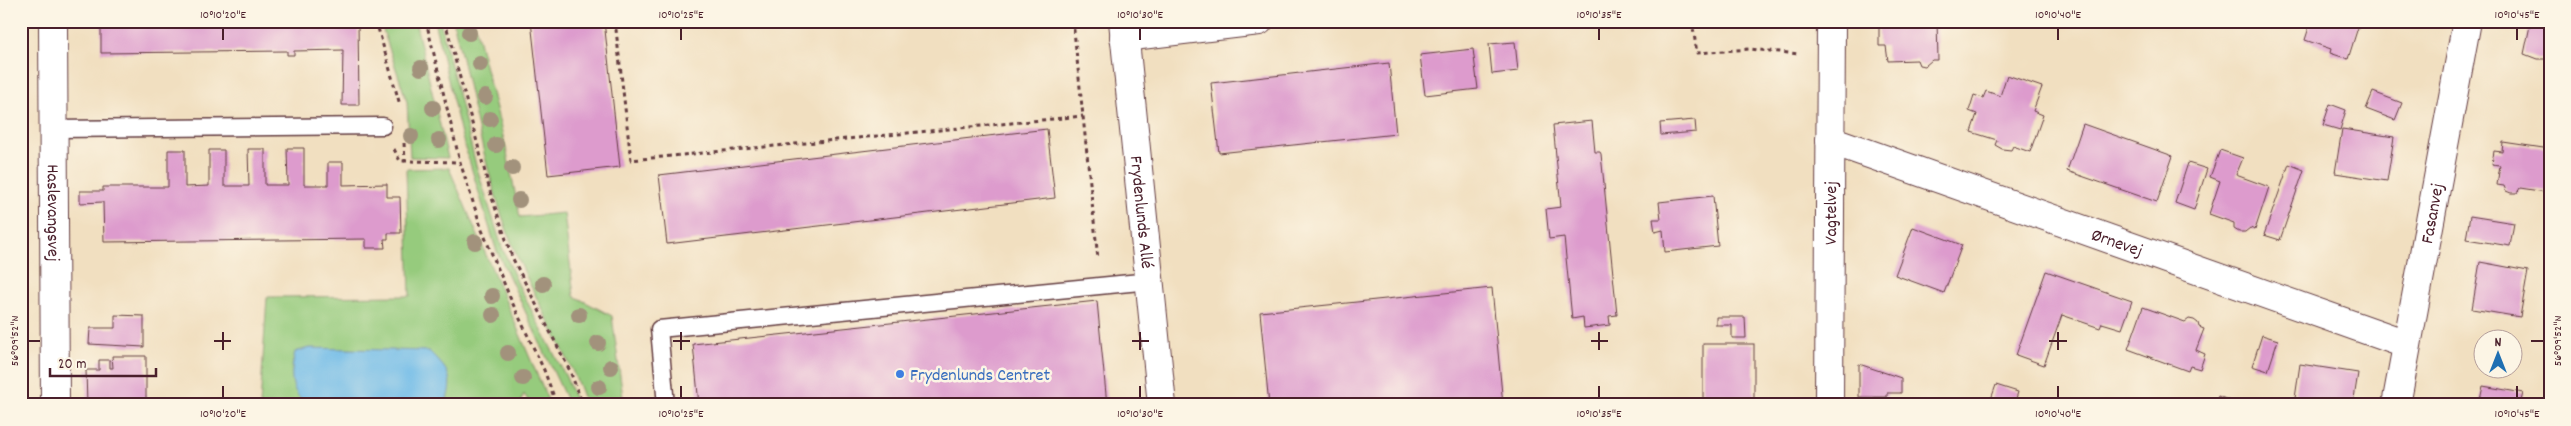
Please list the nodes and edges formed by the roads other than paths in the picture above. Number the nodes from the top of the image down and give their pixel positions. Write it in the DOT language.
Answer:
graph roads {
  1 [pos="53,21"];
  2 [pos="1258,21"];
  3 [pos="1831,21"];
  4 [pos="2467,21"];
  5 [pos="1123,29"];
  6 [pos="383,126"];
  7 [pos="55,129"];
  8 [pos="1830,140"];
  9 [pos="1150,281"];
  10 [pos="2406,344"];
  11 [pos="55,405"];
  12 [pos="666,405"];
  13 [pos="1162,405"];
  14 [pos="1829,405"];
  15 [pos="2396,405"];
  1 -- 7 [label="street, Haslevangsvej"];
  2 -- 5 [label="street"];
  3 -- 8 [label="street, Vagtelvej"];
  4 -- 10 [label="street, Fasanvej"];
  5 -- 9 [label="street, Frydenlunds Allé"];
  6 -- 7 [label="lane"];
  7 -- 11 [label="street, Haslevangsvej"];
  8 -- 10 [label="street, Ørnevej"];
  8 -- 14 [label="street, Vagtelvej"];
  9 -- 12 [label="lane"];
  9 -- 13 [label="street, Frydenlunds Allé"];
  10 -- 15 [label="street, Fasanvej"];
}
